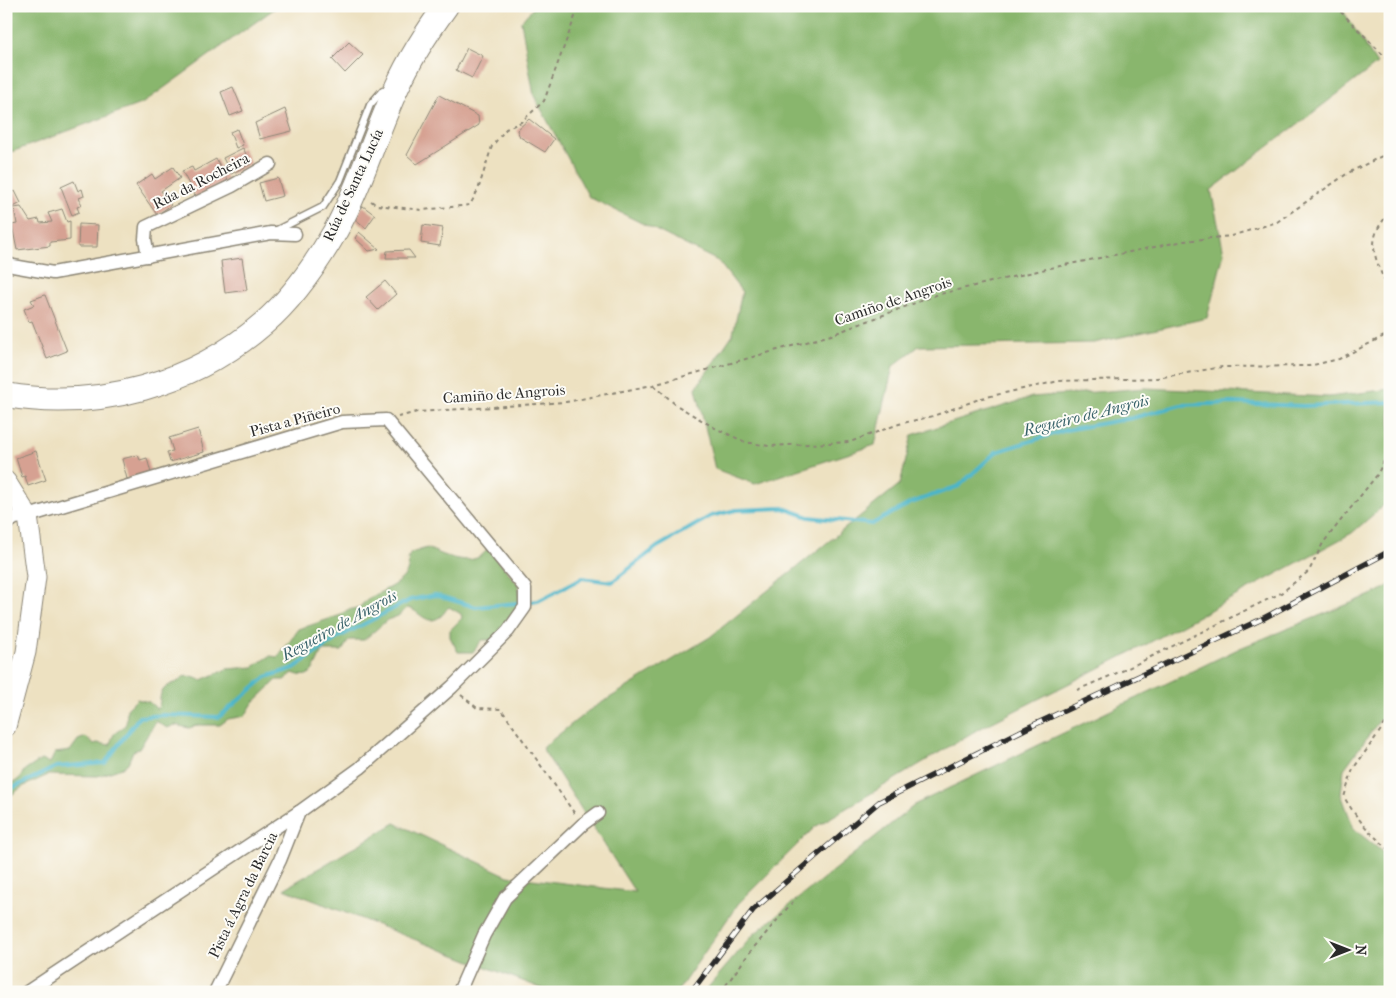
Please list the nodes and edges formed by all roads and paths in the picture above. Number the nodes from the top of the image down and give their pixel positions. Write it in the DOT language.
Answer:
graph roads {
  1 [pos="431,6"];
  2 [pos="446,6"];
  3 [pos="579,6"];
  4 [pos="1335,6"];
  5 [pos="1390,62"];
  6 [pos="383,90"];
  7 [pos="1390,152"];
  8 [pos="270,164"];
  9 [pos="354,190"];
  10 [pos="1390,213"];
  11 [pos="271,233"];
  12 [pos="295,234"];
  13 [pos="148,256"];
  14 [pos="6,262"];
  15 [pos="1390,294"];
  16 [pos="1390,333"];
  17 [pos="653,385"];
  18 [pos="6,386"];
  19 [pos="6,395"];
  20 [pos="386,420"];
  21 [pos="1390,449"];
  22 [pos="6,481"];
  23 [pos="28,516"];
  24 [pos="6,524"];
  25 [pos="452,687"];
  26 [pos="1077,690"];
  27 [pos="1390,717"];
  28 [pos="6,727"];
  29 [pos="300,812"];
  30 [pos="598,813"];
  31 [pos="582,824"];
  32 [pos="1390,850"];
  33 [pos="796,898"];
  34 [pos="27,992"];
  35 [pos="215,992"];
  36 [pos="459,992"];
  37 [pos="721,992"];
  1 -- 6 [label="highway, Rúa de Santa Lucía"];
  2 -- 9 [label="highway, Rúa de Santa Lucía"];
  3 -- 9 [label="path"];
  4 -- 5 [label="path"];
  6 -- 11 [label="lane"];
  6 -- 18 [label="highway, Rúa de Santa Lucía"];
  7 -- 17 [label="path, Camiño de Angrois"];
  8 -- 13 [label="street, Rúa da Rocheira"];
  9 -- 19 [label="highway, Rúa de Santa Lucía"];
  10 -- 15 [label="path"];
  11 -- 12 [label="street"];
  11 -- 13 [label="street"];
  13 -- 14 [label="street"];
  16 -- 17 [label="path"];
  17 -- 20 [label="path, Camiño de Angrois"];
  20 -- 23 [label="street, Pista a Piñeiro"];
  20 -- 25 [label="street"];
  21 -- 26 [label="path"];
  22 -- 23 [label="street"];
  23 -- 24 [label="street, Pista a Piñeiro"];
  23 -- 28 [label="street"];
  25 -- 29 [label="street"];
  25 -- 31 [label="path"];
  27 -- 32 [label="path"];
  29 -- 34 [label="street"];
  29 -- 35 [label="street, Pista á Agra da Barcia"];
  30 -- 31 [label="street"];
  31 -- 36 [label="street"];
  33 -- 37 [label="path"];
}
